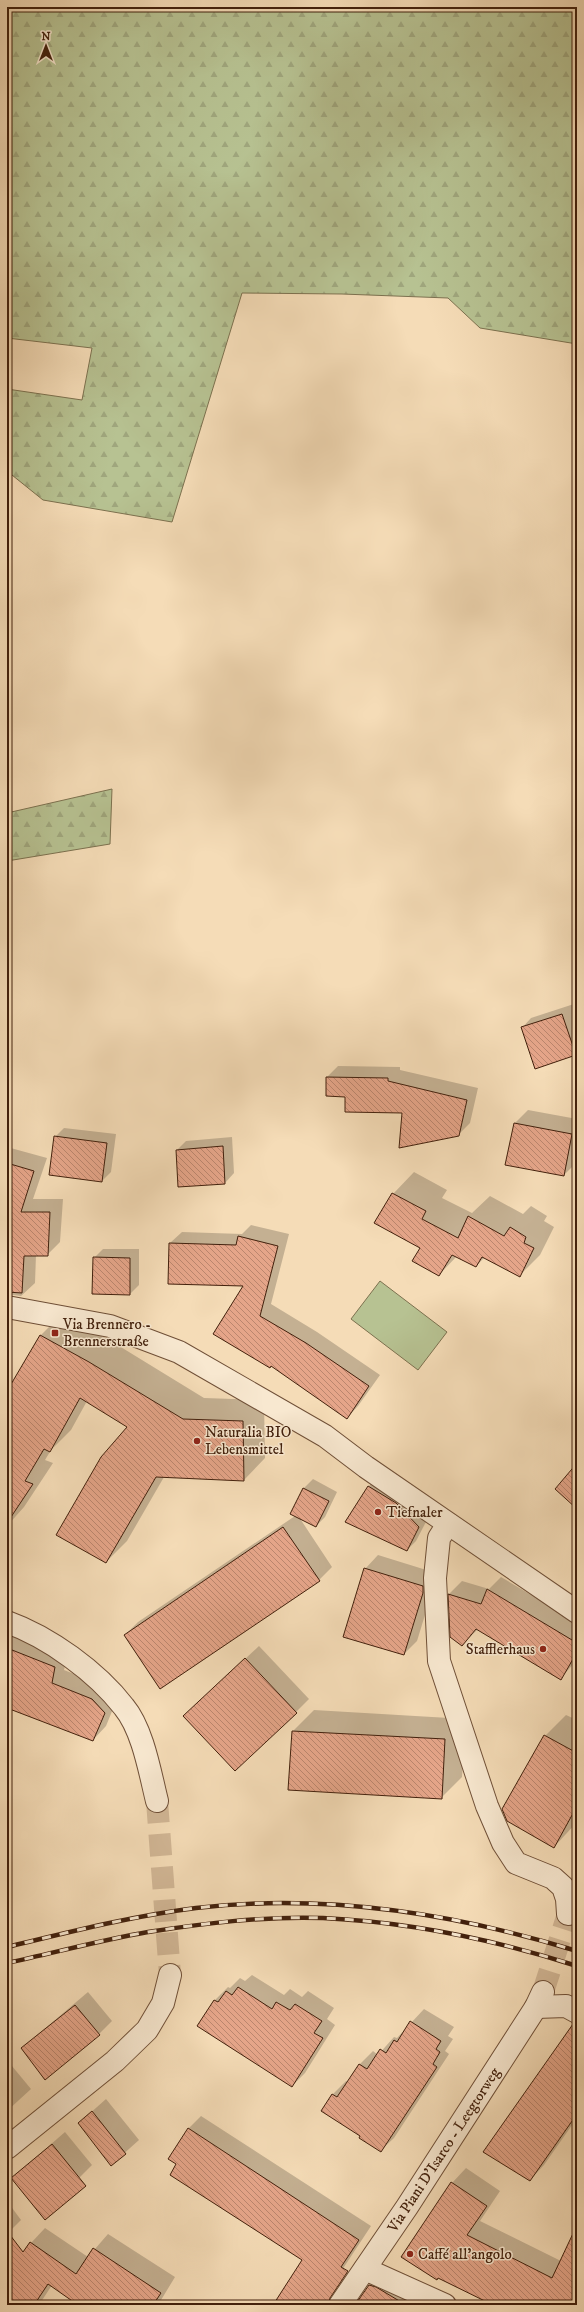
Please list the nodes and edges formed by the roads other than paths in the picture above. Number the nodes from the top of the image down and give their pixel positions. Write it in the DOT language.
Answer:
graph roads {
  1 [pos="7,1307"];
  2 [pos="448,1524"];
  3 [pos="577,1612"];
  4 [pos="7,1622"];
  5 [pos="157,1801"];
  6 [pos="568,1914"];
  7 [pos="170,1974"];
  8 [pos="577,2012"];
  9 [pos="7,2148"];
  10 [pos="365,2269"];
  11 [pos="340,2305"];
  12 [pos="445,2305"];
  1 -- 2 [label="street"];
  2 -- 3 [label="street"];
  2 -- 6 [label="street"];
  4 -- 5 [label="street"];
  7 -- 9 [label="street"];
  8 -- 10 [label="street, Via Piani D'Isarco - Leegtorweg"];
  10 -- 11 [label="street, Via Piani D'Isarco - Leegtorweg"];
  10 -- 12 [label="street"];
}
